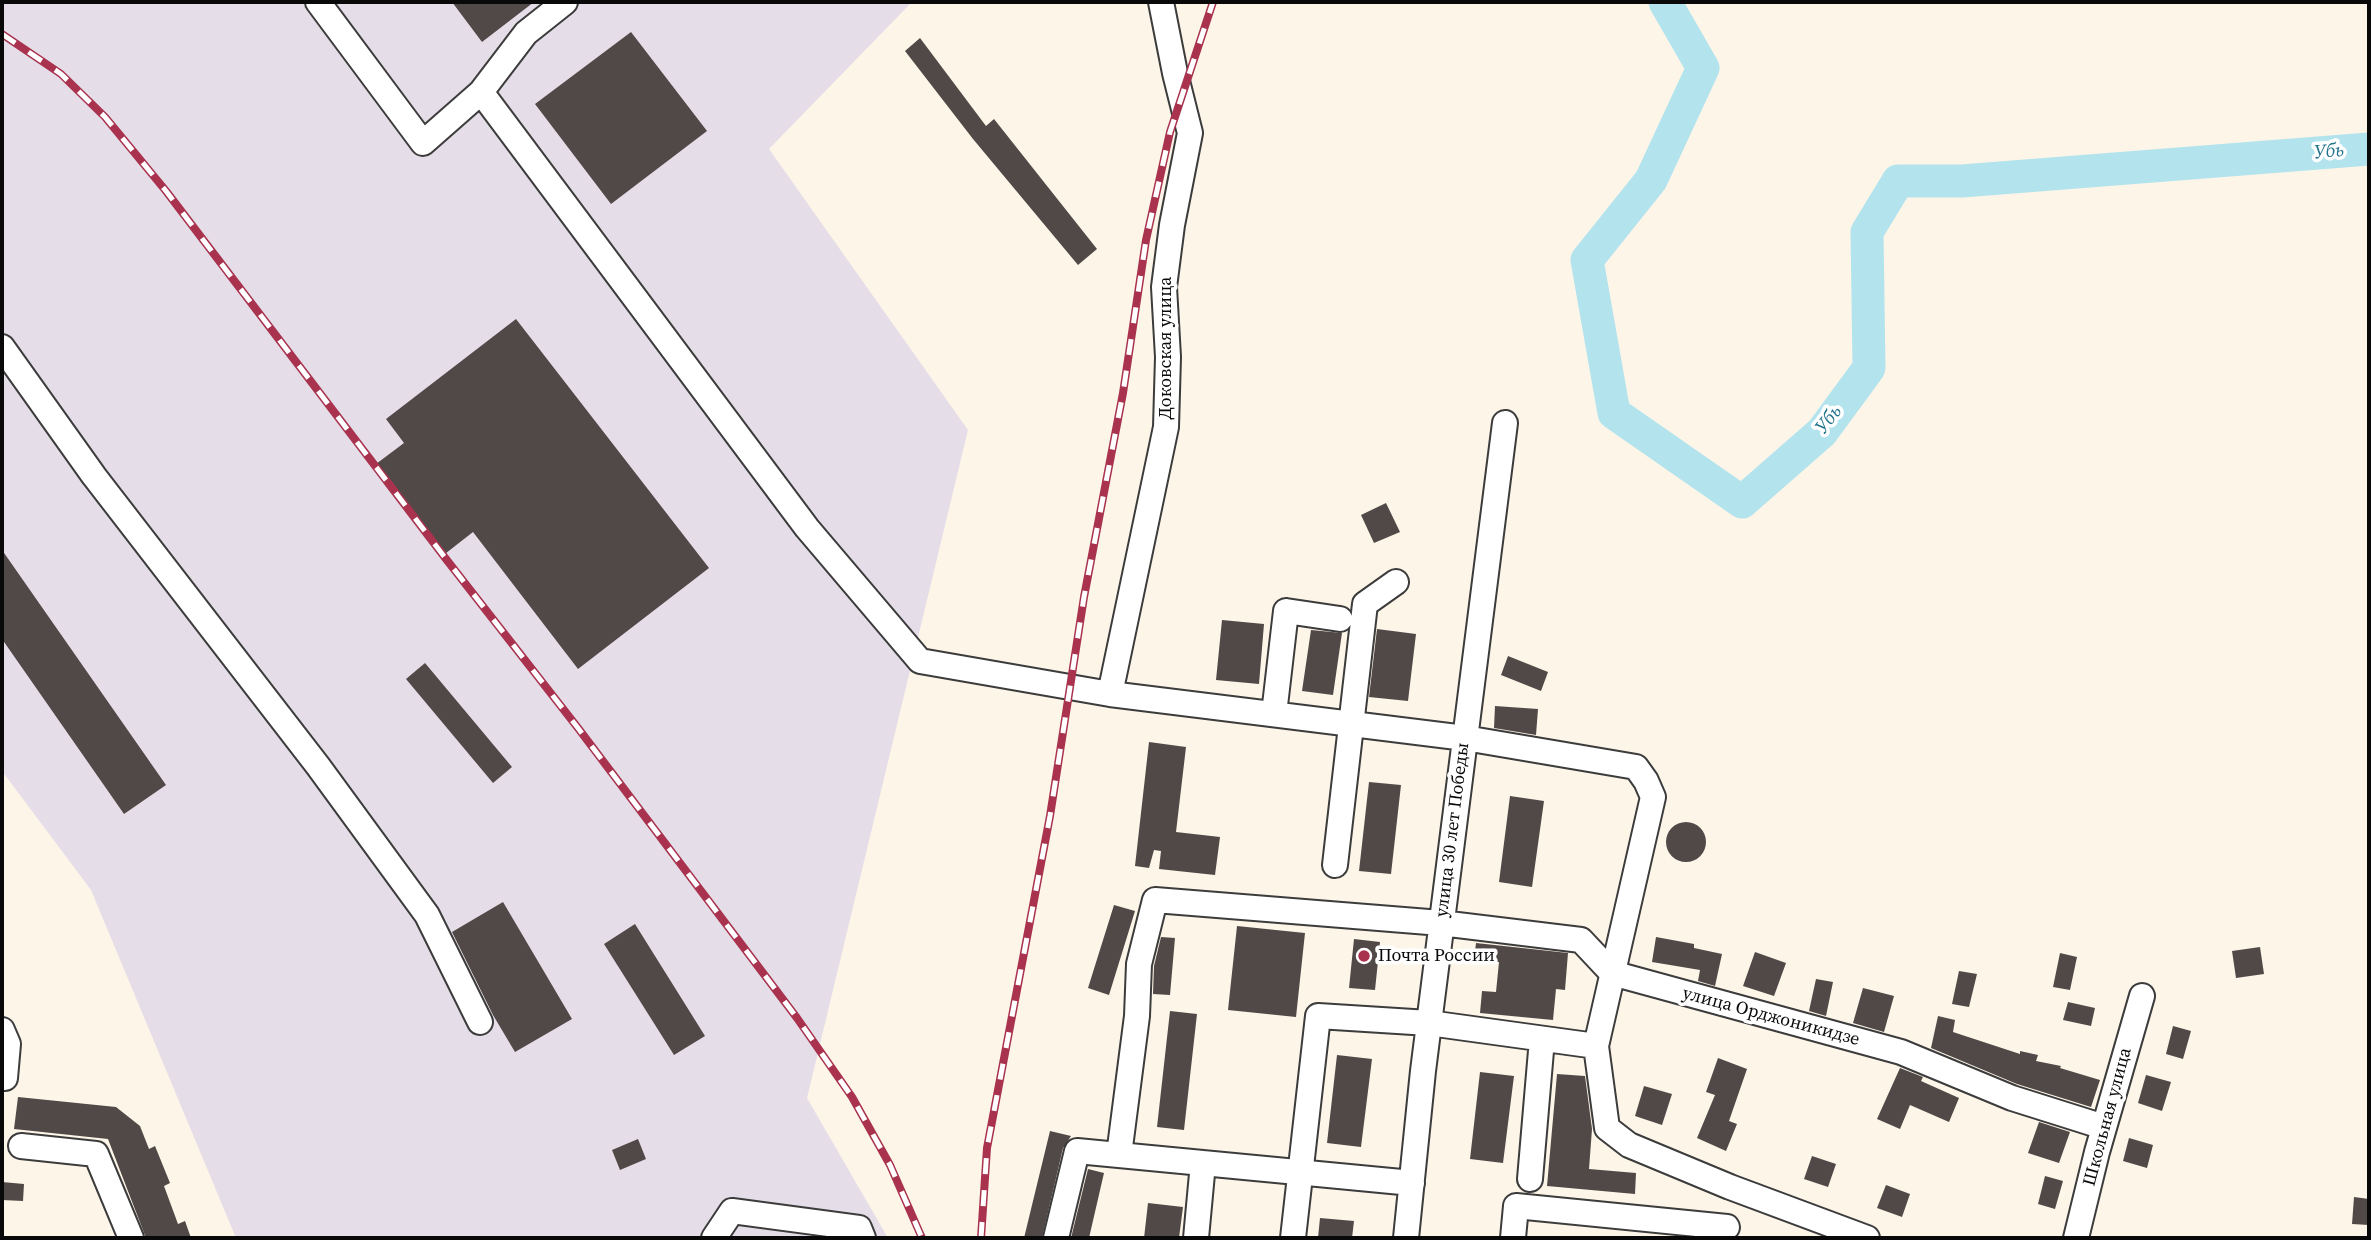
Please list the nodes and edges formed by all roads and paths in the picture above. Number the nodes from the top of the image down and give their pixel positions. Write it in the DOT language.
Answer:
graph roads {
  1 [pos="318,2"];
  2 [pos="565,2"];
  3 [pos="1161,2"];
  4 [pos="481,92"];
  5 [pos="2,347"];
  6 [pos="1505,423"];
  7 [pos="1396,582"];
  8 [pos="1340,619"];
  9 [pos="1110,694"];
  10 [pos="1274,714"];
  11 [pos="1352,724"];
  12 [pos="1465,738"];
  13 [pos="1335,865"];
  14 [pos="1441,923"];
  15 [pos="1612,973"];
  16 [pos="2142,996"];
  17 [pos="480,1022"];
  18 [pos="1429,1023"];
  19 [pos="2,1030"];
  20 [pos="1542,1039"];
  21 [pos="1596,1046"];
  22 [pos="5,1078"];
  23 [pos="2104,1127"];
  24 [pos="21,1146"];
  25 [pos="1119,1155"];
  26 [pos="1203,1163"];
  27 [pos="1300,1172"];
  28 [pos="1530,1179"];
  29 [pos="1412,1183"];
  30 [pos="1730,1187"];
  31 [pos="1726,1233"];
  32 [pos="131,1238"];
  33 [pos="714,1238"];
  34 [pos="863,1238"];
  35 [pos="1056,1238"];
  36 [pos="1196,1238"];
  37 [pos="1293,1238"];
  38 [pos="1406,1238"];
  39 [pos="1513,1238"];
  40 [pos="1867,1238"];
  41 [pos="2076,1238"];
  1 -- 4 [label="street"];
  2 -- 4 [label="street"];
  3 -- 9 [label="street, Доковская улица"];
  4 -- 9 [label="street"];
  5 -- 17 [label="street"];
  6 -- 12 [label="street, улица 30 лет Победы"];
  7 -- 11 [label="street"];
  8 -- 10 [label="street"];
  9 -- 10 [label="street"];
  10 -- 11 [label="street"];
  11 -- 12 [label="street"];
  11 -- 13 [label="street"];
  12 -- 14 [label="street, улица 30 лет Победы"];
  12 -- 15 [label="street"];
  14 -- 15 [label="street"];
  14 -- 18 [label="street, улица 30 лет Победы"];
  14 -- 25 [label="street"];
  15 -- 21 [label="street"];
  15 -- 23 [label="street, улица Орджоникидзе"];
  16 -- 23 [label="street, Школьная улица"];
  18 -- 20 [label="street"];
  18 -- 27 [label="street"];
  18 -- 29 [label="street, улица 30 лет Победы"];
  19 -- 22 [label="street"];
  20 -- 21 [label="street"];
  20 -- 28 [label="street"];
  21 -- 30 [label="street"];
  23 -- 41 [label="street, Школьная улица"];
  24 -- 32 [label="street"];
  25 -- 26 [label="street"];
  25 -- 35 [label="street"];
  26 -- 27 [label="street"];
  26 -- 36 [label="street"];
  27 -- 29 [label="street"];
  27 -- 37 [label="street"];
  29 -- 38 [label="street, улица 30 лет Победы"];
  30 -- 31 [label="street"];
  30 -- 40 [label="street"];
  31 -- 39 [label="street"];
  33 -- 34 [label="street"];
}
